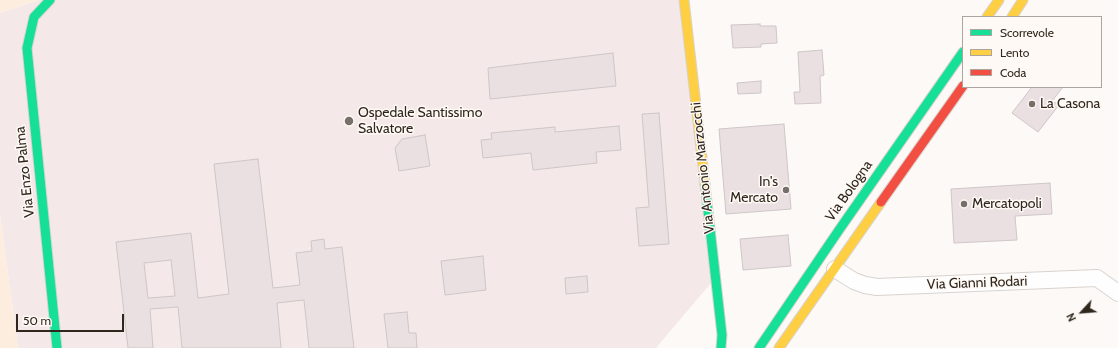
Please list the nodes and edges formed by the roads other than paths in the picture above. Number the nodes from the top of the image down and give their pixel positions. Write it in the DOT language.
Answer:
graph roads {
  1 [pos="50,0"];
  2 [pos="684,0"];
  3 [pos="999,0"];
  4 [pos="1024,0"];
  5 [pos="989,16"];
  6 [pos="1013,16"];
  7 [pos="962,53"];
  8 [pos="962,87"];
  9 [pos="835,269"];
  10 [pos="1118,293"];
  11 [pos="724,344"];
  12 [pos="57,348"];
  13 [pos="759,348"];
  14 [pos="779,348"];
  1 -- 12 [label="main road, Via Enzo Palma"];
  2 -- 11 [label="main road, Via Antonio Marzocchi"];
  3 -- 5 [label="main road"];
  4 -- 6 [label="main road"];
  7 -- 13 [label="main road, Via Bologna"];
  8 -- 9 [label="main road"];
  9 -- 10 [label="street, Via Gianni Rodari"];
  9 -- 14 [label="main road"];
}
